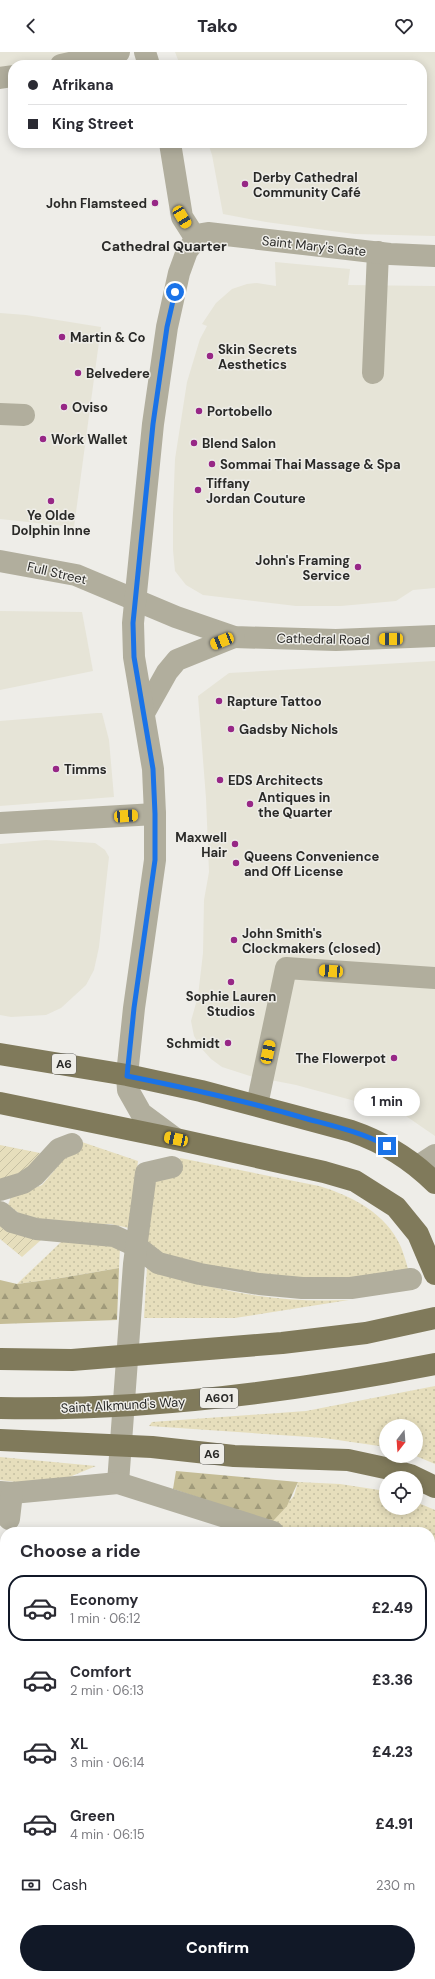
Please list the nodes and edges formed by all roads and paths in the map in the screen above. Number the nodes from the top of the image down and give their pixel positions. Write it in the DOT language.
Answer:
graph roads {
  1 [pos="119,52"];
  2 [pos="83,60"];
  3 [pos="171,148"];
  4 [pos="196,239"];
  5 [pos="378,252"];
  6 [pos="435,256"];
  7 [pos="373,373"];
  8 [pos="0,414"];
  9 [pos="24,415"];
  10 [pos="0,561"];
  11 [pos="134,600"];
  12 [pos="435,636"];
  13 [pos="234,637"];
  14 [pos="144,713"];
  15 [pos="155,814"];
  16 [pos="0,824"];
  17 [pos="435,978"];
  18 [pos="0,1054"];
  19 [pos="127,1076"];
  20 [pos="0,1103"];
  21 [pos="257,1105"];
  22 [pos="176,1139"];
  23 [pos="72,1144"];
  24 [pos="426,1161"];
  25 [pos="172,1167"];
  26 [pos="435,1183"];
  27 [pos="0,1190"];
  28 [pos="0,1212"];
  29 [pos="135,1255"];
  30 [pos="434,1269"];
  31 [pos="411,1279"];
  32 [pos="435,1318"];
  33 [pos="0,1359"];
  34 [pos="435,1364"];
  35 [pos="0,1408"];
  36 [pos="0,1440"];
  37 [pos="118,1478"];
  38 [pos="435,1487"];
  39 [pos="6,1492"];
  40 [pos="9,1519"];
  41 [pos="259,1527"];
  1 -- 2 [label="street"];
  3 -- 4 [label="street"];
  4 -- 5 [label="street, Saint Mary's Gate"];
  4 -- 11 [label="street"];
  5 -- 6 [label="street, Saint Mary's Gate"];
  5 -- 7 [label="street"];
  8 -- 9 [label="street"];
  10 -- 11 [label="street, Full Street"];
  11 -- 13 [label="street, Cathedral Road"];
  11 -- 14 [label="street"];
  12 -- 13 [label="street, Cathedral Road"];
  13 -- 14 [label="street, Cathedral Road"];
  14 -- 15 [label="street"];
  15 -- 16 [label="street"];
  15 -- 19 [label="street"];
  17 -- 21 [label="street"];
  18 -- 19 [label="main road, A6"];
  19 -- 21 [label="main road, A6"];
  19 -- 22 [label="street"];
  20 -- 22 [label="main road"];
  21 -- 24 [label="main road, A6"];
  22 -- 30 [label="main road"];
  23 -- 27 [label="street"];
  24 -- 26 [label="main road, A6"];
  25 -- 29 [label="street"];
  28 -- 29 [label="street"];
  29 -- 31 [label="street"];
  29 -- 37 [label="street"];
  32 -- 33 [label="main road"];
  34 -- 35 [label="main road, Saint Alkmund's Way / A601"];
  36 -- 38 [label="main road, A6"];
  37 -- 39 [label="street"];
  37 -- 41 [label="street"];
  39 -- 40 [label="street"];
}
